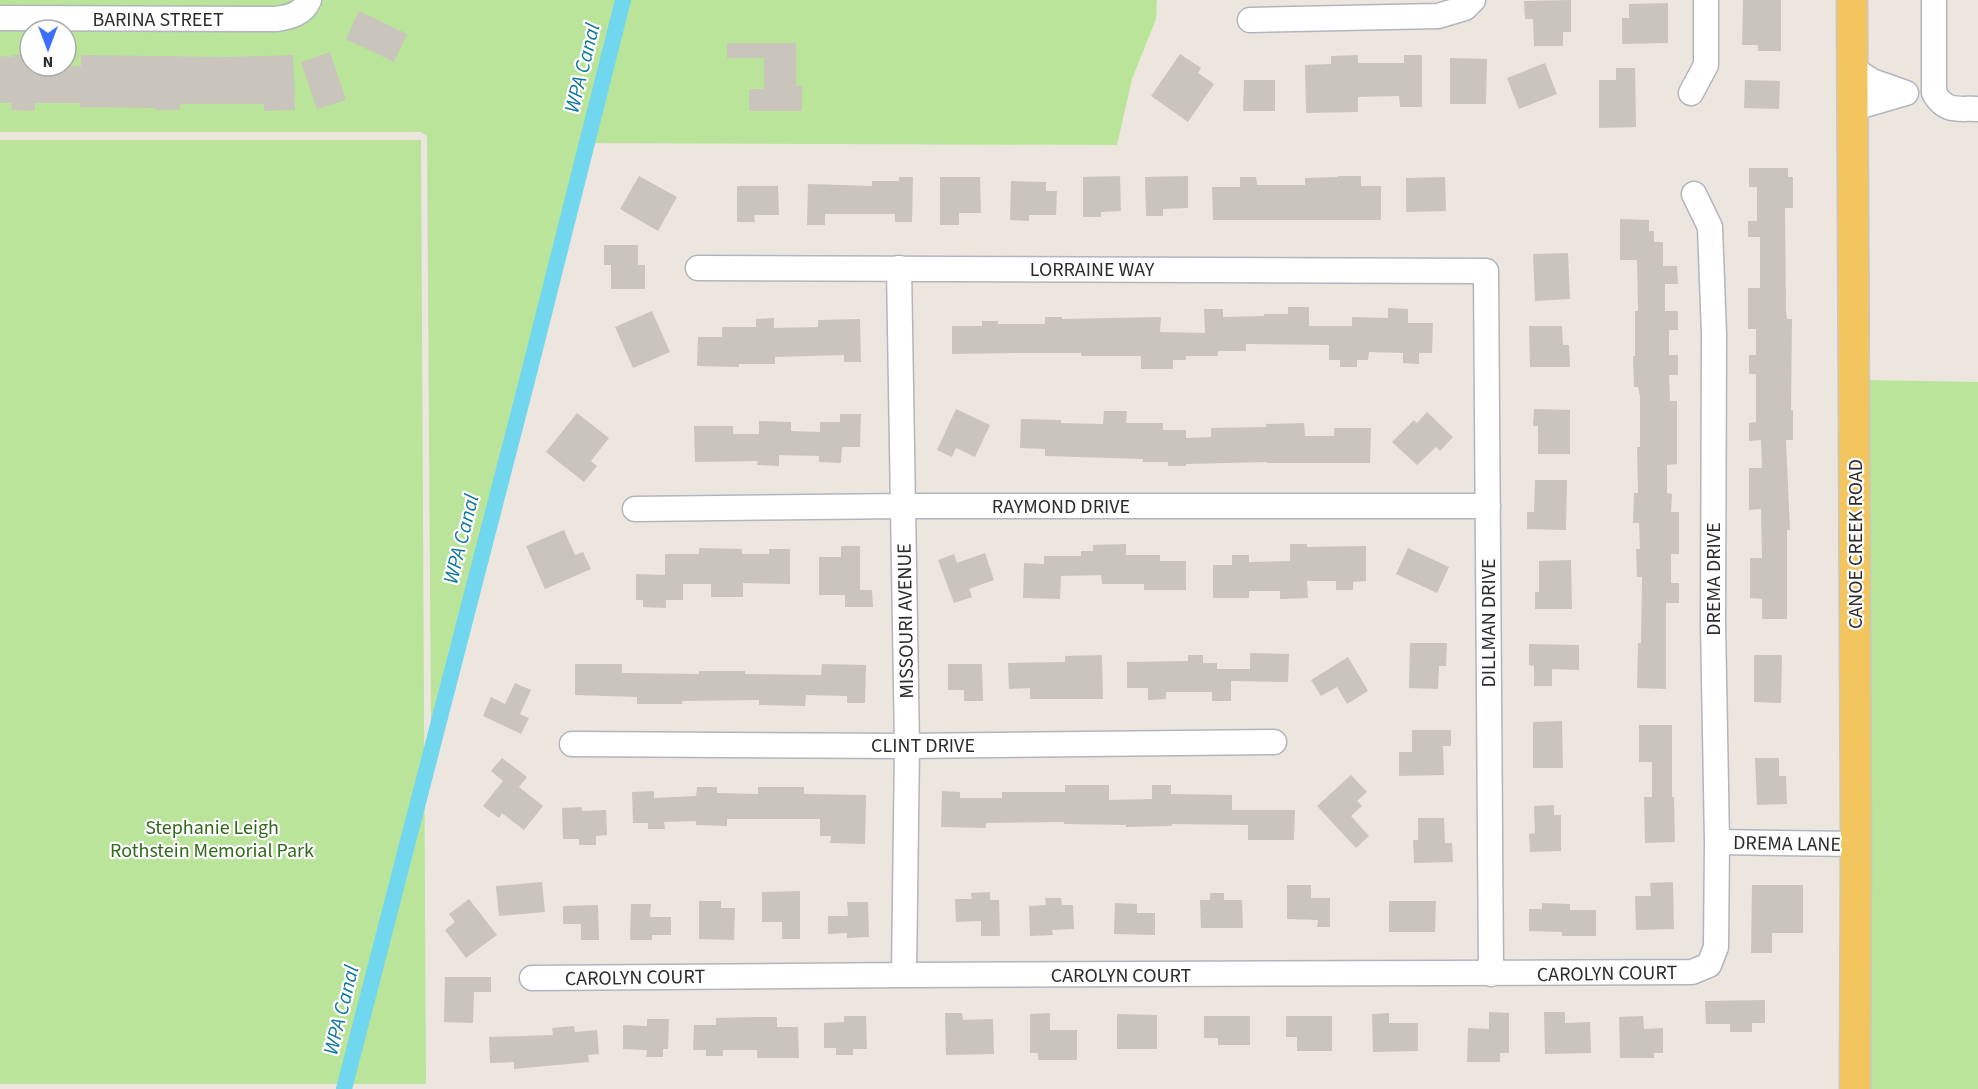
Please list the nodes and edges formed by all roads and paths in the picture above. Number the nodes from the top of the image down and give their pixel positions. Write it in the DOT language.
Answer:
graph roads {
  1 [pos="309,0"];
  2 [pos="1473,0"];
  3 [pos="1706,0"];
  4 [pos="1852,0"];
  5 [pos="1934,0"];
  6 [pos="85,9"];
  7 [pos="0,18"];
  8 [pos="1250,20"];
  9 [pos="1853,69"];
  10 [pos="1691,93"];
  11 [pos="1906,93"];
  12 [pos="1934,93"];
  13 [pos="1854,108"];
  14 [pos="1978,109"];
  15 [pos="1694,194"];
  16 [pos="698,268"];
  17 [pos="899,268"];
  18 [pos="1486,271"];
  19 [pos="904,506"];
  20 [pos="1488,506"];
  21 [pos="635,509"];
  22 [pos="1274,742"];
  23 [pos="572,744"];
  24 [pos="907,746"];
  25 [pos="1717,842"];
  26 [pos="1856,844"];
  27 [pos="1709,965"];
  28 [pos="1491,974"];
  29 [pos="904,975"];
  30 [pos="532,978"];
  31 [pos="1855,1089"];
  1 -- 6 [label="street, BARINA STREET"];
  2 -- 8 [label="street"];
  3 -- 10 [label="street"];
  4 -- 9 [label="main road, CANOE CREEK ROAD"];
  5 -- 12 [label="street"];
  6 -- 7 [label="street, BARINA STREET"];
  9 -- 11 [label="street"];
  9 -- 13 [label="main road, CANOE CREEK ROAD"];
  11 -- 12 [label="street"];
  11 -- 13 [label="street"];
  12 -- 14 [label="street"];
  13 -- 26 [label="main road, CANOE CREEK ROAD"];
  15 -- 25 [label="street, DREMA DRIVE"];
  16 -- 17 [label="street, LORRAINE WAY"];
  17 -- 18 [label="street, LORRAINE WAY"];
  17 -- 19 [label="street, MISSOURI AVENUE"];
  18 -- 20 [label="street, DILLMAN DRIVE"];
  19 -- 20 [label="street, RAYMOND DRIVE"];
  19 -- 21 [label="street, RAYMOND DRIVE"];
  19 -- 24 [label="street, MISSOURI AVENUE"];
  20 -- 28 [label="street, DILLMAN DRIVE"];
  22 -- 24 [label="street, CLINT DRIVE"];
  23 -- 24 [label="street, CLINT DRIVE"];
  24 -- 29 [label="street, MISSOURI AVENUE"];
  25 -- 26 [label="street, DREMA LANE"];
  25 -- 27 [label="street, DREMA DRIVE"];
  26 -- 31 [label="main road, CANOE CREEK ROAD"];
  27 -- 28 [label="street, CAROLYN COURT"];
  28 -- 29 [label="street, CAROLYN COURT"];
  29 -- 30 [label="street, CAROLYN COURT"];
}
